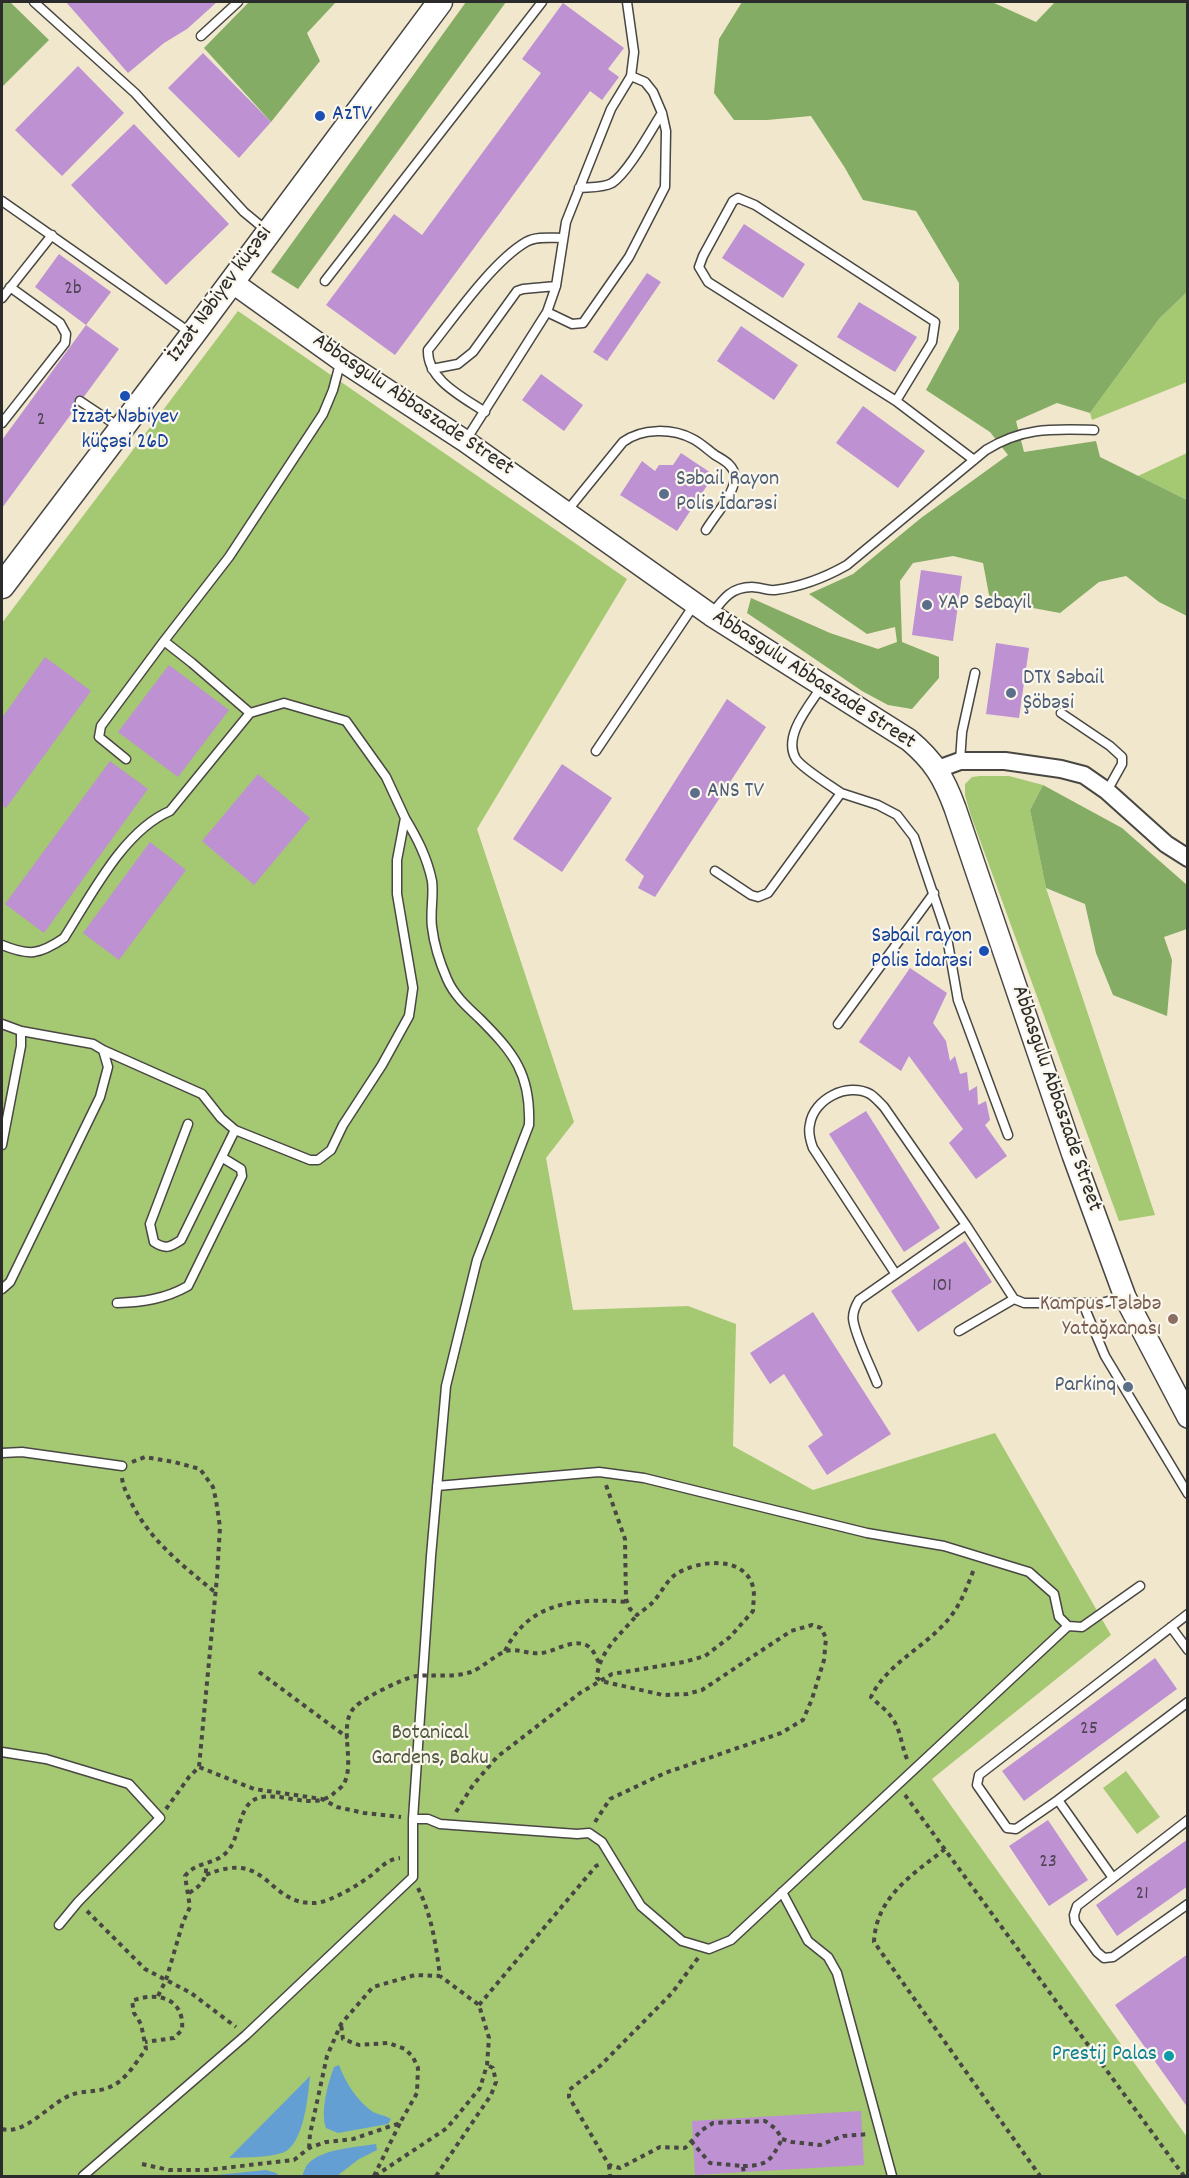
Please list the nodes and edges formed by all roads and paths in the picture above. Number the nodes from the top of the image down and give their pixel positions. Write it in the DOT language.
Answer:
graph roads {
  1 [pos="34,2"];
  2 [pos="238,2"];
  3 [pos="440,2"];
  4 [pos="542,2"];
  5 [pos="627,2"];
  6 [pos="201,36"];
  7 [pos="631,76"];
  8 [pos="662,113"];
  9 [pos="579,188"];
  10 [pos="2,201"];
  11 [pos="268,231"];
  12 [pos="52,235"];
  13 [pos="562,238"];
  14 [pos="325,281"];
  15 [pos="232,282"];
  16 [pos="556,286"];
  17 [pos="10,287"];
  18 [pos="2,298"];
  19 [pos="547,312"];
  20 [pos="193,334"];
  21 [pos="342,360"];
  22 [pos="432,369"];
  23 [pos="80,401"];
  24 [pos="896,401"];
  25 [pos="484,412"];
  26 [pos="2,423"];
  27 [pos="122,428"];
  28 [pos="1094,430"];
  29 [pos="465,441"];
  30 [pos="975,460"];
  31 [pos="567,512"];
  32 [pos="706,530"];
  33 [pos="2,586"];
  34 [pos="703,609"];
  35 [pos="164,641"];
  36 [pos="975,672"];
  37 [pos="822,686"];
  38 [pos="250,713"];
  39 [pos="1061,713"];
  40 [pos="596,751"];
  41 [pos="126,759"];
  42 [pos="960,761"];
  43 [pos="938,769"];
  44 [pos="1107,791"];
  45 [pos="841,793"];
  46 [pos="405,818"];
  47 [pos="1188,858"];
  48 [pos="715,871"];
  49 [pos="934,893"];
  50 [pos="2,945"];
  51 [pos="2,1024"];
  52 [pos="838,1024"];
  53 [pos="21,1031"];
  54 [pos="103,1050"];
  55 [pos="188,1124"];
  56 [pos="235,1130"];
  57 [pos="1008,1135"];
  58 [pos="2,1145"];
  59 [pos="223,1158"];
  60 [pos="966,1225"];
  61 [pos="895,1273"];
  62 [pos="2,1289"];
  63 [pos="1125,1297"];
  64 [pos="1014,1299"];
  65 [pos="117,1303"];
  66 [pos="1083,1304"];
  67 [pos="959,1331"];
  68 [pos="877,1383"];
  69 [pos="1182,1392"];
  70 [pos="1188,1417"];
  71 [pos="2,1453"];
  72 [pos="122,1466"];
  73 [pos="599,1472"];
  74 [pos="437,1486"];
  75 [pos="1188,1494"];
  76 [pos="980,1557"];
  77 [pos="1140,1586"];
  78 [pos="216,1593"];
  79 [pos="627,1602"];
  80 [pos="1188,1614"];
  81 [pos="637,1615"];
  82 [pos="1068,1626"];
  83 [pos="1171,1627"];
  84 [pos="1188,1650"];
  85 [pos="505,1651"];
  86 [pos="600,1663"];
  87 [pos="259,1672"];
  88 [pos="423,1676"];
  89 [pos="601,1681"];
  90 [pos="1188,1702"];
  91 [pos="348,1738"];
  92 [pos="2,1752"];
  93 [pos="199,1767"];
  94 [pos="914,1769"];
  95 [pos="898,1785"];
  96 [pos="322,1799"];
  97 [pos="1058,1800"];
  98 [pos="160,1818"];
  99 [pos="413,1819"];
  100 [pos="1188,1820"];
  101 [pos="447,1823"];
  102 [pos="589,1833"];
  103 [pos="945,1849"];
  104 [pos="611,1857"];
  105 [pos="412,1860"];
  106 [pos="206,1864"];
  107 [pos="206,1875"];
  108 [pos="413,1877"];
  109 [pos="1113,1878"];
  110 [pos="782,1892"];
  111 [pos="189,1893"];
  112 [pos="78,1902"];
  113 [pos="1188,1904"];
  114 [pos="59,1925"];
  115 [pos="705,1948"];
  116 [pos="440,1976"];
  117 [pos="166,1980"];
  118 [pos="158,1996"];
  119 [pos="479,2005"];
  120 [pos="341,2024"];
  121 [pos="246,2035"];
  122 [pos="145,2043"];
  123 [pos="487,2065"];
  124 [pos="400,2123"];
  125 [pos="2,2129"];
  126 [pos="880,2133"];
  127 [pos="782,2139"];
  128 [pos="691,2141"];
  129 [pos="309,2148"];
  130 [pos="142,2164"];
  131 [pos="609,2164"];
  132 [pos="743,2166"];
  133 [pos="83,2176"];
  134 [pos="374,2176"];
  135 [pos="436,2176"];
  136 [pos="610,2176"];
  137 [pos="744,2176"];
  138 [pos="892,2176"];
  139 [pos="1040,2176"];
  140 [pos="1184,2176"];
  1 -- 11 [label="lane"];
  2 -- 6 [label="lane"];
  3 -- 11 [label="main road, İzzət Nəbiyev küçəsi"];
  4 -- 14 [label="lane"];
  5 -- 7 [label="lane"];
  7 -- 8 [label="lane"];
  7 -- 9 [label="lane"];
  8 -- 9 [label="lane"];
  8 -- 19 [label="lane"];
  9 -- 13 [label="lane"];
  10 -- 12 [label="lane"];
  11 -- 15 [label="main road, İzzət Nəbiyev küçəsi"];
  12 -- 17 [label="lane"];
  12 -- 20 [label="lane"];
  13 -- 16 [label="lane"];
  13 -- 22 [label="lane"];
  15 -- 20 [label="main road, İzzət Nəbiyev küçəsi"];
  15 -- 21 [label="street, Abbasgulu Abbaszade Street"];
  16 -- 19 [label="lane"];
  16 -- 22 [label="lane"];
  17 -- 18 [label="lane"];
  17 -- 26 [label="lane"];
  19 -- 25 [label="lane"];
  20 -- 27 [label="main road, İzzət Nəbiyev küçəsi"];
  21 -- 29 [label="street, Abbasgulu Abbaszade Street"];
  21 -- 35 [label="lane"];
  22 -- 25 [label="lane"];
  23 -- 27 [label="lane"];
  24 -- 24 [label="lane"];
  24 -- 30 [label="lane"];
  25 -- 29 [label="lane"];
  27 -- 33 [label="main road, İzzət Nəbiyev küçəsi"];
  28 -- 30 [label="lane"];
  29 -- 31 [label="street, Abbasgulu Abbaszade Street"];
  30 -- 34 [label="lane"];
  31 -- 32 [label="lane"];
  31 -- 34 [label="street, Abbasgulu Abbaszade Street"];
  34 -- 37 [label="street, Abbasgulu Abbaszade Street"];
  34 -- 40 [label="lane"];
  35 -- 38 [label="lane"];
  35 -- 41 [label="lane"];
  36 -- 42 [label="lane"];
  37 -- 43 [label="street, Abbasgulu Abbaszade Street"];
  37 -- 45 [label="lane"];
  38 -- 46 [label="lane"];
  38 -- 50 [label="lane"];
  39 -- 44 [label="lane"];
  42 -- 43 [label="street"];
  42 -- 44 [label="street"];
  43 -- 63 [label="street, Abbasgulu Abbaszade Street"];
  44 -- 47 [label="street"];
  45 -- 48 [label="lane"];
  45 -- 49 [label="lane"];
  46 -- 56 [label="lane"];
  46 -- 74 [label="lane"];
  49 -- 52 [label="lane"];
  49 -- 57 [label="lane"];
  51 -- 53 [label="lane"];
  53 -- 54 [label="lane"];
  53 -- 58 [label="lane"];
  54 -- 56 [label="lane"];
  54 -- 62 [label="lane"];
  55 -- 59 [label="lane"];
  56 -- 59 [label="lane"];
  59 -- 65 [label="lane"];
  60 -- 61 [label="lane"];
  60 -- 61 [label="lane"];
  60 -- 64 [label="lane"];
  61 -- 68 [label="lane"];
  63 -- 66 [label="lane"];
  63 -- 69 [label="street, Abbasgulu Abbaszade Street"];
  64 -- 66 [label="lane"];
  64 -- 67 [label="lane"];
  66 -- 75 [label="lane"];
  69 -- 70 [label="street, Abbasgulu Abbaszade Street"];
  71 -- 72 [label="lane"];
  72 -- 78 [label="path"];
  72 -- 78 [label="path"];
  73 -- 74 [label="lane"];
  73 -- 76 [label="lane"];
  73 -- 79 [label="path"];
  74 -- 88 [label="lane"];
  76 -- 82 [label="lane"];
  76 -- 94 [label="path"];
  77 -- 82 [label="lane"];
  78 -- 93 [label="path"];
  79 -- 81 [label="path"];
  79 -- 85 [label="path"];
  80 -- 83 [label="lane"];
  81 -- 86 [label="path"];
  81 -- 89 [label="path"];
  82 -- 94 [label="lane"];
  83 -- 84 [label="lane"];
  83 -- 97 [label="lane"];
  85 -- 86 [label="path, bridge"];
  85 -- 88 [label="path, bridge"];
  86 -- 89 [label="path"];
  87 -- 91 [label="path"];
  88 -- 91 [label="path, bridge"];
  88 -- 99 [label="lane"];
  89 -- 101 [label="path"];
  89 -- 102 [label="path"];
  90 -- 97 [label="lane"];
  91 -- 96 [label="path, bridge"];
  92 -- 98 [label="lane"];
  93 -- 96 [label="path"];
  93 -- 98 [label="path"];
  94 -- 95 [label="lane"];
  95 -- 103 [label="path"];
  95 -- 110 [label="lane"];
  96 -- 99 [label="path"];
  96 -- 106 [label="path, bridge"];
  97 -- 109 [label="lane"];
  98 -- 112 [label="lane"];
  99 -- 101 [label="lane"];
  99 -- 105 [label="lane"];
  100 -- 109 [label="lane"];
  101 -- 102 [label="lane"];
  102 -- 104 [label="lane"];
  103 -- 139 [label="path"];
  103 -- 140 [label="path"];
  104 -- 115 [label="lane"];
  104 -- 119 [label="path"];
  105 -- 107 [label="path"];
  105 -- 108 [label="lane"];
  106 -- 107 [label="path"];
  106 -- 111 [label="path, bridge"];
  107 -- 111 [label="path"];
  108 -- 116 [label="path"];
  108 -- 121 [label="lane"];
  109 -- 113 [label="lane"];
  110 -- 115 [label="lane"];
  110 -- 126 [label="lane"];
  111 -- 117 [label="path, bridge"];
  112 -- 114 [label="lane"];
  112 -- 117 [label="path"];
  115 -- 131 [label="path"];
  116 -- 119 [label="path"];
  116 -- 120 [label="path"];
  117 -- 118 [label="path, bridge"];
  117 -- 121 [label="path"];
  118 -- 122 [label="path"];
  118 -- 122 [label="path"];
  119 -- 123 [label="path"];
  120 -- 124 [label="path"];
  120 -- 129 [label="path"];
  121 -- 133 [label="lane"];
  122 -- 125 [label="path"];
  123 -- 134 [label="path"];
  123 -- 135 [label="path"];
  124 -- 129 [label="path"];
  124 -- 134 [label="path"];
  126 -- 127 [label="path"];
  126 -- 138 [label="lane"];
  127 -- 128 [label="path"];
  127 -- 132 [label="path"];
  128 -- 131 [label="path"];
  128 -- 132 [label="path"];
  129 -- 130 [label="path"];
  131 -- 136 [label="path"];
  132 -- 137 [label="path"];
}
